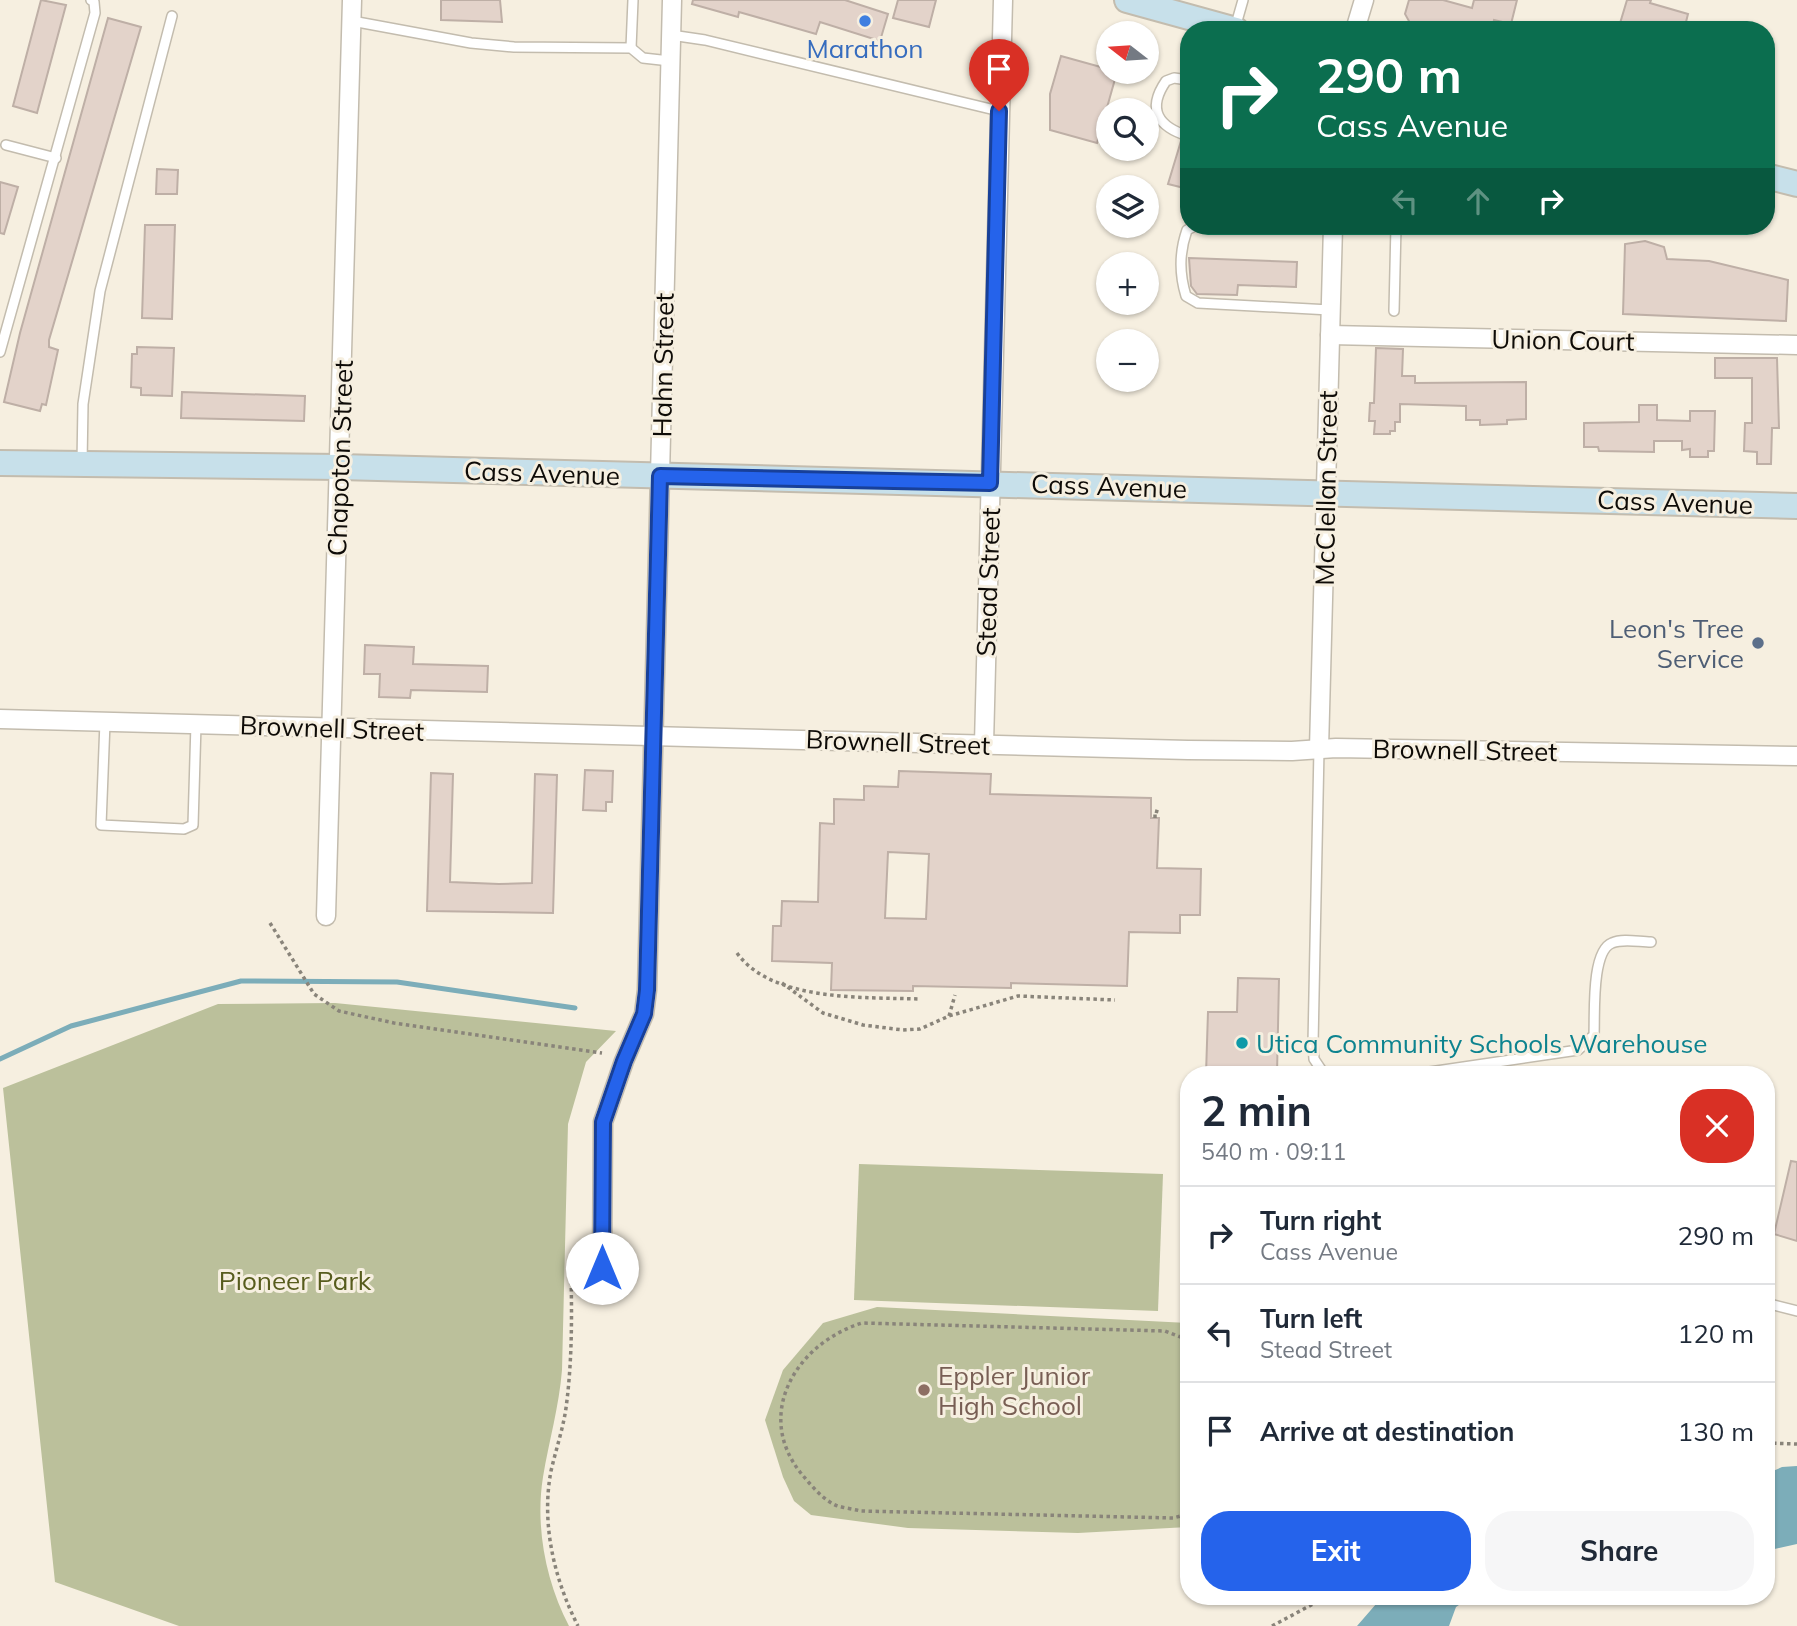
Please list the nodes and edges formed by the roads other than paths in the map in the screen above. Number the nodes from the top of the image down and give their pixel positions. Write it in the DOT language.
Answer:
graph roads {
  1 [pos="91,0"];
  2 [pos="352,0"];
  3 [pos="633,0"];
  4 [pos="671,0"];
  5 [pos="1003,0"];
  6 [pos="1243,0"];
  7 [pos="1364,0"];
  8 [pos="1135,1"];
  9 [pos="172,16"];
  10 [pos="352,21"];
  11 [pos="1205,21"];
  12 [pos="1238,21"];
  13 [pos="1358,21"];
  14 [pos="671,35"];
  15 [pos="631,48"];
  16 [pos="670,61"];
  17 [pos="1180,79"];
  18 [pos="999,111"];
  19 [pos="1180,133"];
  20 [pos="6,145"];
  21 [pos="56,158"];
  22 [pos="1775,178"];
  23 [pos="1797,184"];
  24 [pos="1185,235"];
  25 [pos="1333,235"];
  26 [pos="1396,235"];
  27 [pos="1331,310"];
  28 [pos="1394,312"];
  29 [pos="3,332"];
  30 [pos="1330,335"];
  31 [pos="1797,345"];
  32 [pos="0,352"];
  33 [pos="0,463"];
  34 [pos="82,464"];
  35 [pos="340,467"];
  36 [pos="660,476"];
  37 [pos="990,483"];
  38 [pos="1326,492"];
  39 [pos="1797,506"];
  40 [pos="0,719"];
  41 [pos="105,722"];
  42 [pos="196,724"];
  43 [pos="332,729"];
  44 [pos="653,735"];
  45 [pos="984,744"];
  46 [pos="1319,749"];
  47 [pos="1797,756"];
  48 [pos="327,916"];
  49 [pos="1651,942"];
  50 [pos="1319,1066"];
  51 [pos="1470,1066"];
  52 [pos="602,1276"];
  53 [pos="1775,1305"];
  54 [pos="1797,1311"];
  1 -- 21 [label="lane"];
  2 -- 10 [label="street, Chapoton Street"];
  3 -- 15 [label="lane"];
  4 -- 14 [label="street, Hahn Street"];
  5 -- 18 [label="street, Stead Street"];
  6 -- 12 [label="lane"];
  7 -- 13 [label="street"];
  8 -- 11 [label="street"];
  9 -- 34 [label="lane"];
  10 -- 15 [label="lane"];
  10 -- 35 [label="street, Chapoton Street"];
  14 -- 16 [label="street, Hahn Street"];
  14 -- 18 [label="lane"];
  15 -- 16 [label="lane"];
  16 -- 36 [label="street, Hahn Street"];
  17 -- 19 [label="lane"];
  18 -- 37 [label="street, Stead Street"];
  20 -- 21 [label="lane"];
  21 -- 29 [label="lane"];
  22 -- 23 [label="street"];
  24 -- 27 [label="lane"];
  25 -- 27 [label="street, McClellan Street"];
  26 -- 28 [label="lane"];
  27 -- 30 [label="street, McClellan Street"];
  29 -- 32 [label="lane"];
  30 -- 31 [label="street, Union Court"];
  30 -- 38 [label="street, McClellan Street"];
  33 -- 34 [label="street, Cass Avenue"];
  34 -- 35 [label="street, Cass Avenue"];
  35 -- 36 [label="street, Cass Avenue"];
  35 -- 43 [label="street, Chapoton Street"];
  36 -- 37 [label="street, Cass Avenue"];
  36 -- 44 [label="street, Hahn Street"];
  37 -- 38 [label="street, Cass Avenue"];
  37 -- 45 [label="street, Stead Street"];
  38 -- 39 [label="street, Cass Avenue"];
  38 -- 46 [label="street, McClellan Street"];
  40 -- 41 [label="street, Brownell Street"];
  41 -- 42 [label="street, Brownell Street"];
  41 -- 42 [label="lane"];
  42 -- 43 [label="street, Brownell Street"];
  43 -- 44 [label="street, Brownell Street"];
  43 -- 48 [label="street, Chapoton Street"];
  44 -- 45 [label="street, Brownell Street"];
  44 -- 52 [label="street, Hahn Street"];
  45 -- 46 [label="street, Brownell Street"];
  46 -- 47 [label="street, Brownell Street"];
  46 -- 50 [label="lane"];
  49 -- 51 [label="lane"];
  53 -- 54 [label="lane"];
}
